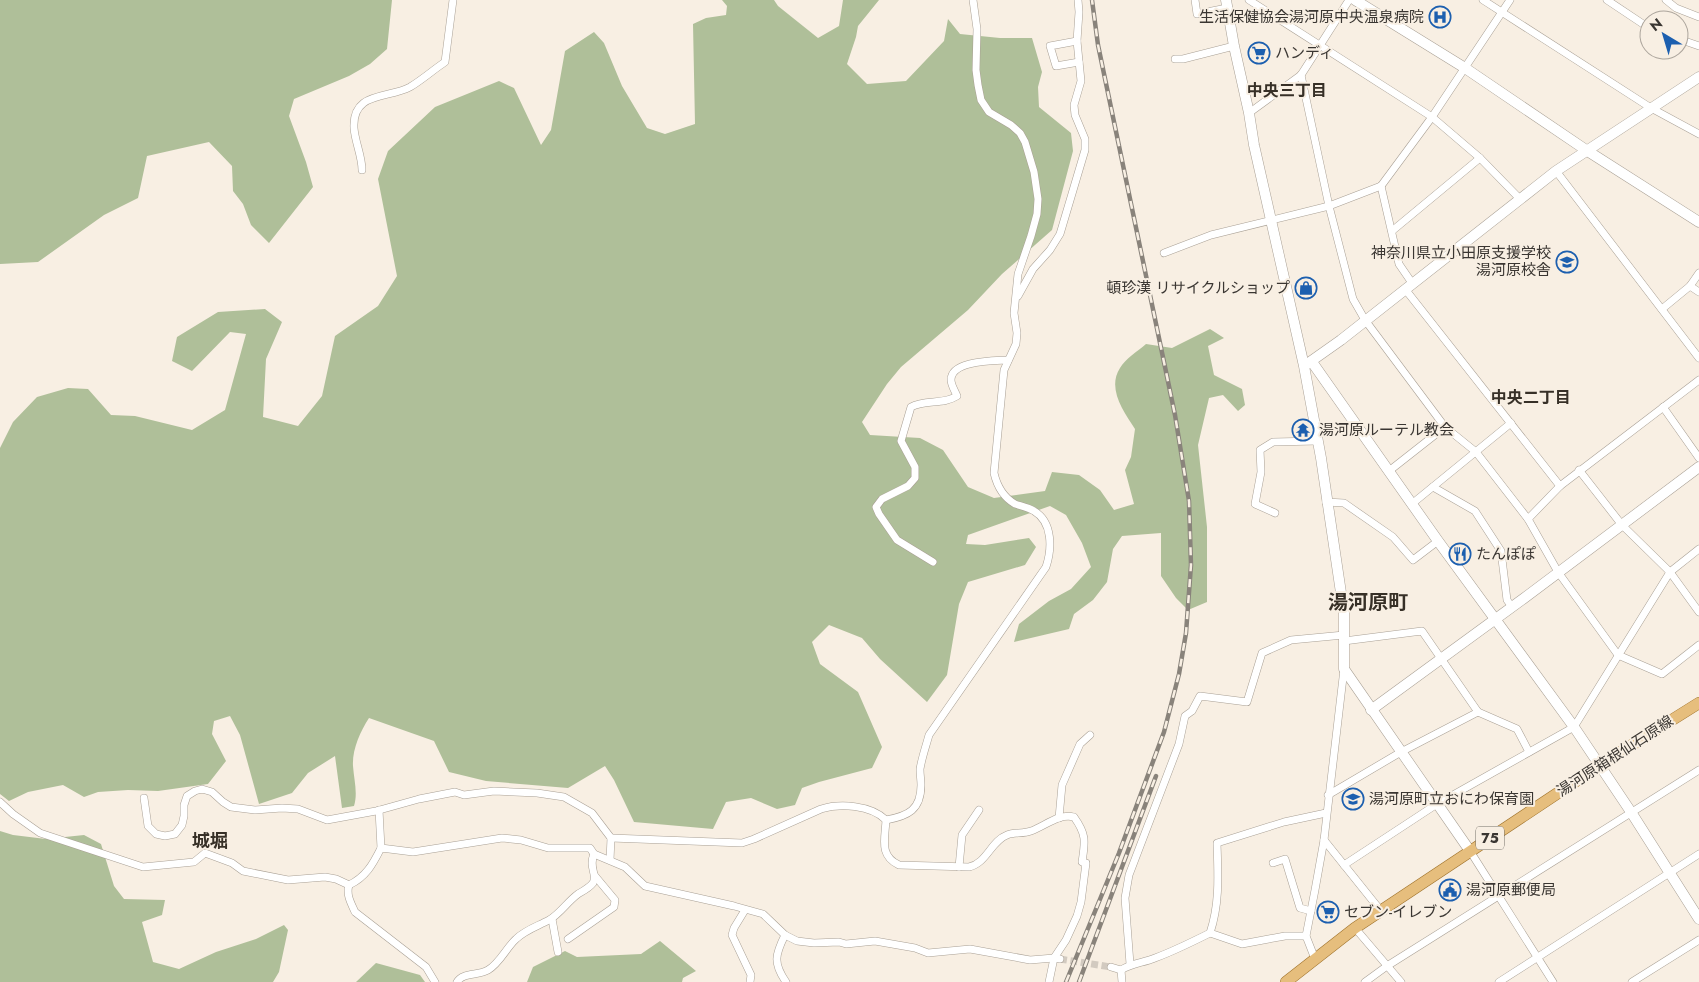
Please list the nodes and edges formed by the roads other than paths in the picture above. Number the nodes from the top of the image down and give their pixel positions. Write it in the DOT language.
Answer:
graph roads {
  1 [pos="453,0"];
  2 [pos="974,0"];
  3 [pos="1078,0"];
  4 [pos="1195,0"];
  5 [pos="1248,0"];
  6 [pos="1349,0"];
  7 [pos="1355,0"];
  8 [pos="1483,0"];
  9 [pos="1510,0"];
  10 [pos="1607,0"];
  11 [pos="1666,0"];
  12 [pos="1227,4"];
  13 [pos="1502,11"];
  14 [pos="1699,17"];
  15 [pos="1639,21"];
  16 [pos="1077,41"];
  17 [pos="1234,46"];
  18 [pos="1320,46"];
  19 [pos="1175,59"];
  20 [pos="1079,62"];
  21 [pos="1464,68"];
  22 [pos="1301,75"];
  23 [pos="1699,77"];
  24 [pos="1651,108"];
  25 [pos="1249,112"];
  26 [pos="1432,117"];
  27 [pos="1699,134"];
  28 [pos="1586,150"];
  29 [pos="1480,158"];
  30 [pos="362,170"];
  31 [pos="1556,171"];
  32 [pos="1381,186"];
  33 [pos="1520,200"];
  34 [pos="1329,206"];
  35 [pos="1271,219"];
  36 [pos="1699,222"];
  37 [pos="1392,231"];
  38 [pos="1164,253"];
  39 [pos="1699,273"];
  40 [pos="1408,286"];
  41 [pos="1690,286"];
  42 [pos="1699,292"];
  43 [pos="1016,301"];
  44 [pos="1662,309"];
  45 [pos="1365,320"];
  46 [pos="1699,358"];
  47 [pos="1008,360"];
  48 [pos="1308,364"];
  49 [pos="1699,380"];
  50 [pos="1663,407"];
  51 [pos="1511,423"];
  52 [pos="1445,427"];
  53 [pos="1317,441"];
  54 [pos="1476,452"];
  55 [pos="1699,458"];
  56 [pos="1699,467"];
  57 [pos="1579,470"];
  58 [pos="1388,471"];
  59 [pos="1560,486"];
  60 [pos="1433,487"];
  61 [pos="1326,502"];
  62 [pos="1413,504"];
  63 [pos="1275,513"];
  64 [pos="1528,519"];
  65 [pos="1622,525"];
  66 [pos="1438,541"];
  67 [pos="1699,549"];
  68 [pos="933,562"];
  69 [pos="1558,572"];
  70 [pos="1670,572"];
  71 [pos="1512,607"];
  72 [pos="1699,612"];
  73 [pos="1495,620"];
  74 [pos="1344,638"];
  75 [pos="1699,645"];
  76 [pos="1618,655"];
  77 [pos="1441,659"];
  78 [pos="1344,670"];
  79 [pos="1699,702"];
  80 [pos="1371,710"];
  81 [pos="1478,712"];
  82 [pos="1574,727"];
  83 [pos="1090,735"];
  84 [pos="1401,752"];
  85 [pos="1530,752"];
  86 [pos="1600,765"];
  87 [pos="1699,770"];
  88 [pos="1328,795"];
  89 [pos="144,798"];
  90 [pos="0,802"];
  91 [pos="1437,804"];
  92 [pos="379,810"];
  93 [pos="979,810"];
  94 [pos="1326,812"];
  95 [pos="1631,812"];
  96 [pos="1059,818"];
  97 [pos="886,820"];
  98 [pos="611,838"];
  99 [pos="1324,840"];
  100 [pos="380,848"];
  101 [pos="1470,851"];
  102 [pos="594,854"];
  103 [pos="1699,854"];
  104 [pos="610,860"];
  105 [pos="1082,862"];
  106 [pos="1273,863"];
  107 [pos="1344,865"];
  108 [pos="959,867"];
  109 [pos="1670,873"];
  110 [pos="1079,874"];
  111 [pos="595,876"];
  112 [pos="349,885"];
  113 [pos="1499,896"];
  114 [pos="745,910"];
  115 [pos="1311,911"];
  116 [pos="1381,911"];
  117 [pos="552,919"];
  118 [pos="1699,919"];
  119 [pos="1355,928"];
  120 [pos="1210,933"];
  121 [pos="785,935"];
  122 [pos="1306,936"];
  123 [pos="568,939"];
  124 [pos="1699,940"];
  125 [pos="558,952"];
  126 [pos="1057,958"];
  127 [pos="1538,958"];
  128 [pos="1315,959"];
  129 [pos="1130,964"];
  130 [pos="1387,966"];
  131 [pos="1111,967"];
  132 [pos="1122,970"];
  133 [pos="435,982"];
  134 [pos="457,982"];
  135 [pos="750,982"];
  136 [pos="786,982"];
  137 [pos="1048,982"];
  138 [pos="1122,982"];
  139 [pos="1286,982"];
  140 [pos="1365,982"];
  141 [pos="1401,982"];
  142 [pos="1499,982"];
  143 [pos="1553,982"];
  144 [pos="1632,982"];
  1 -- 30 [label="street"];
  2 -- 43 [label="street"];
  3 -- 16 [label="street"];
  4 -- 12 [label="street"];
  5 -- 18 [label="street"];
  6 -- 18 [label="street"];
  7 -- 21 [label="street"];
  8 -- 13 [label="street"];
  9 -- 13 [label="street"];
  10 -- 15 [label="street"];
  11 -- 14 [label="street"];
  12 -- 17 [label="street"];
  13 -- 21 [label="street"];
  13 -- 24 [label="street"];
  16 -- 20 [label="street"];
  16 -- 20 [label="street"];
  17 -- 19 [label="street"];
  17 -- 25 [label="street"];
  18 -- 22 [label="street"];
  18 -- 26 [label="street"];
  20 -- 43 [label="street"];
  21 -- 26 [label="street"];
  21 -- 28 [label="street"];
  22 -- 25 [label="street"];
  22 -- 34 [label="street"];
  23 -- 24 [label="street"];
  24 -- 27 [label="street"];
  24 -- 28 [label="street"];
  25 -- 35 [label="street"];
  26 -- 29 [label="street"];
  26 -- 32 [label="street"];
  28 -- 31 [label="street"];
  28 -- 36 [label="street"];
  29 -- 33 [label="street"];
  29 -- 37 [label="street"];
  31 -- 33 [label="street"];
  31 -- 44 [label="street"];
  32 -- 34 [label="street"];
  32 -- 37 [label="street"];
  33 -- 40 [label="street"];
  34 -- 35 [label="street"];
  34 -- 45 [label="street"];
  35 -- 38 [label="street"];
  35 -- 48 [label="street"];
  37 -- 40 [label="street"];
  39 -- 41 [label="street"];
  40 -- 45 [label="street"];
  40 -- 51 [label="street"];
  41 -- 42 [label="street"];
  41 -- 44 [label="street"];
  43 -- 47 [label="street"];
  44 -- 46 [label="street"];
  45 -- 48 [label="street"];
  45 -- 52 [label="street"];
  47 -- 68 [label="street"];
  47 -- 97 [label="street"];
  48 -- 53 [label="street"];
  48 -- 58 [label="street"];
  49 -- 50 [label="street"];
  50 -- 55 [label="street"];
  50 -- 57 [label="street"];
  51 -- 54 [label="street"];
  51 -- 59 [label="street"];
  52 -- 54 [label="street"];
  52 -- 58 [label="street"];
  53 -- 61 [label="street"];
  53 -- 63 [label="street"];
  54 -- 60 [label="street"];
  54 -- 64 [label="street"];
  56 -- 65 [label="street"];
  57 -- 59 [label="street"];
  57 -- 65 [label="street"];
  58 -- 62 [label="street"];
  59 -- 64 [label="street"];
  60 -- 62 [label="street"];
  60 -- 71 [label="street"];
  61 -- 66 [label="street"];
  61 -- 74 [label="street"];
  62 -- 66 [label="street"];
  64 -- 69 [label="street"];
  65 -- 69 [label="street"];
  65 -- 70 [label="street"];
  66 -- 73 [label="street"];
  67 -- 70 [label="street"];
  69 -- 71 [label="street"];
  69 -- 76 [label="street"];
  70 -- 72 [label="street"];
  70 -- 76 [label="street"];
  71 -- 73 [label="street"];
  73 -- 77 [label="street"];
  73 -- 82 [label="street"];
  74 -- 77 [label="street"];
  74 -- 78 [label="street"];
  74 -- 129 [label="street"];
  75 -- 76 [label="street"];
  76 -- 82 [label="street"];
  77 -- 80 [label="street"];
  77 -- 81 [label="street"];
  78 -- 80 [label="street"];
  78 -- 88 [label="street"];
  79 -- 86 [label="main road, 湯河原箱根仙石原線 / 75"];
  80 -- 84 [label="street"];
  81 -- 84 [label="street"];
  81 -- 85 [label="street"];
  82 -- 85 [label="street"];
  82 -- 86 [label="street"];
  83 -- 96 [label="street"];
  84 -- 88 [label="street"];
  84 -- 91 [label="street"];
  85 -- 91 [label="street"];
  86 -- 95 [label="street"];
  86 -- 101 [label="main road, 湯河原箱根仙石原線 / 75"];
  87 -- 95 [label="street"];
  88 -- 94 [label="street"];
  89 -- 92 [label="street"];
  90 -- 112 [label="street"];
  91 -- 101 [label="street"];
  91 -- 107 [label="street"];
  92 -- 98 [label="street"];
  92 -- 100 [label="street"];
  93 -- 108 [label="street"];
  94 -- 99 [label="street"];
  94 -- 120 [label="street"];
  95 -- 109 [label="street"];
  95 -- 113 [label="street"];
  96 -- 105 [label="street"];
  96 -- 108 [label="street"];
  97 -- 98 [label="street"];
  97 -- 108 [label="street"];
  98 -- 104 [label="street"];
  99 -- 107 [label="street"];
  99 -- 115 [label="street"];
  100 -- 102 [label="street"];
  100 -- 112 [label="street"];
  101 -- 113 [label="street"];
  101 -- 116 [label="main road, 湯河原箱根仙石原線 / 75"];
  102 -- 104 [label="street"];
  102 -- 111 [label="street"];
  103 -- 109 [label="street"];
  104 -- 114 [label="street"];
  105 -- 110 [label="street"];
  105 -- 126 [label="street"];
  106 -- 115 [label="street"];
  107 -- 116 [label="street"];
  109 -- 118 [label="street"];
  109 -- 127 [label="street"];
  111 -- 117 [label="street"];
  111 -- 123 [label="street"];
  112 -- 133 [label="street"];
  113 -- 127 [label="street"];
  113 -- 130 [label="street"];
  114 -- 121 [label="street"];
  114 -- 135 [label="street"];
  115 -- 122 [label="street"];
  116 -- 119 [label="main road, 湯河原箱根仙石原線 / 75"];
  117 -- 125 [label="street"];
  117 -- 134 [label="street"];
  119 -- 128 [label="main road, 湯河原箱根仙石原線 / 75"];
  119 -- 130 [label="street"];
  120 -- 122 [label="street"];
  120 -- 129 [label="street"];
  121 -- 126 [label="street"];
  121 -- 136 [label="street"];
  122 -- 128 [label="street"];
  124 -- 144 [label="street"];
  126 -- 137 [label="street"];
  127 -- 142 [label="street"];
  127 -- 143 [label="street"];
  128 -- 139 [label="main road, 湯河原箱根仙石原線 / 75"];
  129 -- 132 [label="street"];
  130 -- 140 [label="street"];
  130 -- 141 [label="street"];
  131 -- 132 [label="street"];
  132 -- 138 [label="street"];
}
